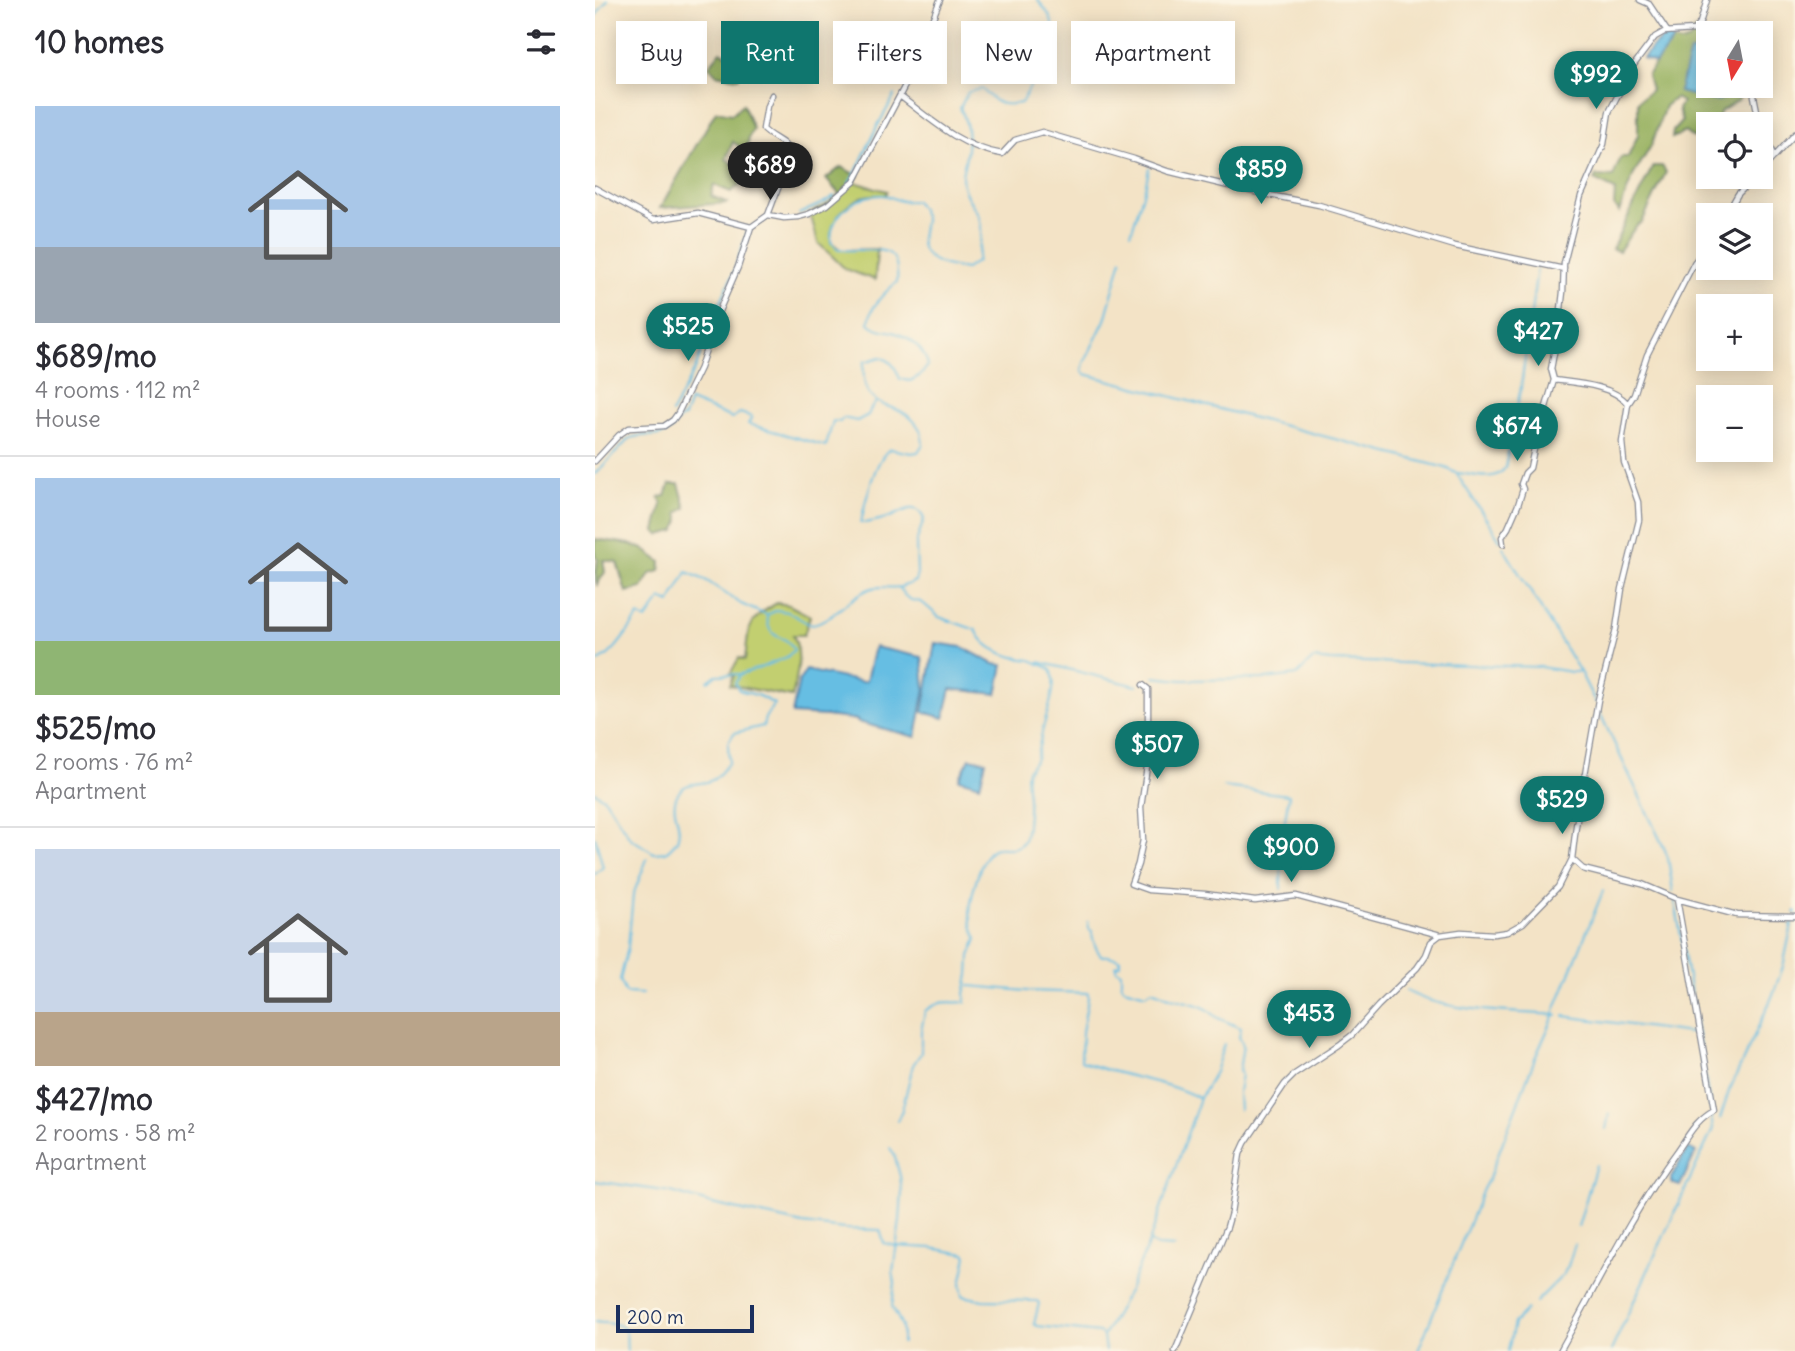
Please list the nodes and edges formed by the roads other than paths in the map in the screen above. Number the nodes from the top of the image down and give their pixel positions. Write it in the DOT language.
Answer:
graph roads {
  1 [pos="940,0"];
  2 [pos="1640,0"];
  3 [pos="1707,0"];
  4 [pos="1694,30"];
  5 [pos="1667,32"];
  6 [pos="772,95"];
  7 [pos="900,96"];
  8 [pos="1754,98"];
  9 [pos="1795,134"];
  10 [pos="1774,157"];
  11 [pos="595,188"];
  12 [pos="768,215"];
  13 [pos="751,227"];
  14 [pos="1696,260"];
  15 [pos="1564,268"];
  16 [pos="1553,380"];
  17 [pos="1628,404"];
  18 [pos="595,461"];
  19 [pos="1503,544"];
  20 [pos="1143,685"];
  21 [pos="1572,859"];
  22 [pos="1677,898"];
  23 [pos="1795,916"];
  24 [pos="1440,935"];
  25 [pos="1175,1351"];
  26 [pos="1560,1351"];
  1 -- 7 [label="street"];
  2 -- 5 [label="street"];
  3 -- 4 [label="street"];
  4 -- 5 [label="street"];
  5 -- 15 [label="street"];
  6 -- 12 [label="street"];
  7 -- 12 [label="street"];
  7 -- 15 [label="street"];
  8 -- 10 [label="street"];
  9 -- 10 [label="street"];
  11 -- 13 [label="street"];
  12 -- 13 [label="street"];
  13 -- 18 [label="street"];
  14 -- 17 [label="street"];
  15 -- 16 [label="street"];
  16 -- 17 [label="street"];
  16 -- 19 [label="street"];
  17 -- 21 [label="street"];
  20 -- 24 [label="street"];
  21 -- 22 [label="street"];
  21 -- 24 [label="street"];
  22 -- 23 [label="street"];
  22 -- 26 [label="street"];
  24 -- 25 [label="street"];
}
